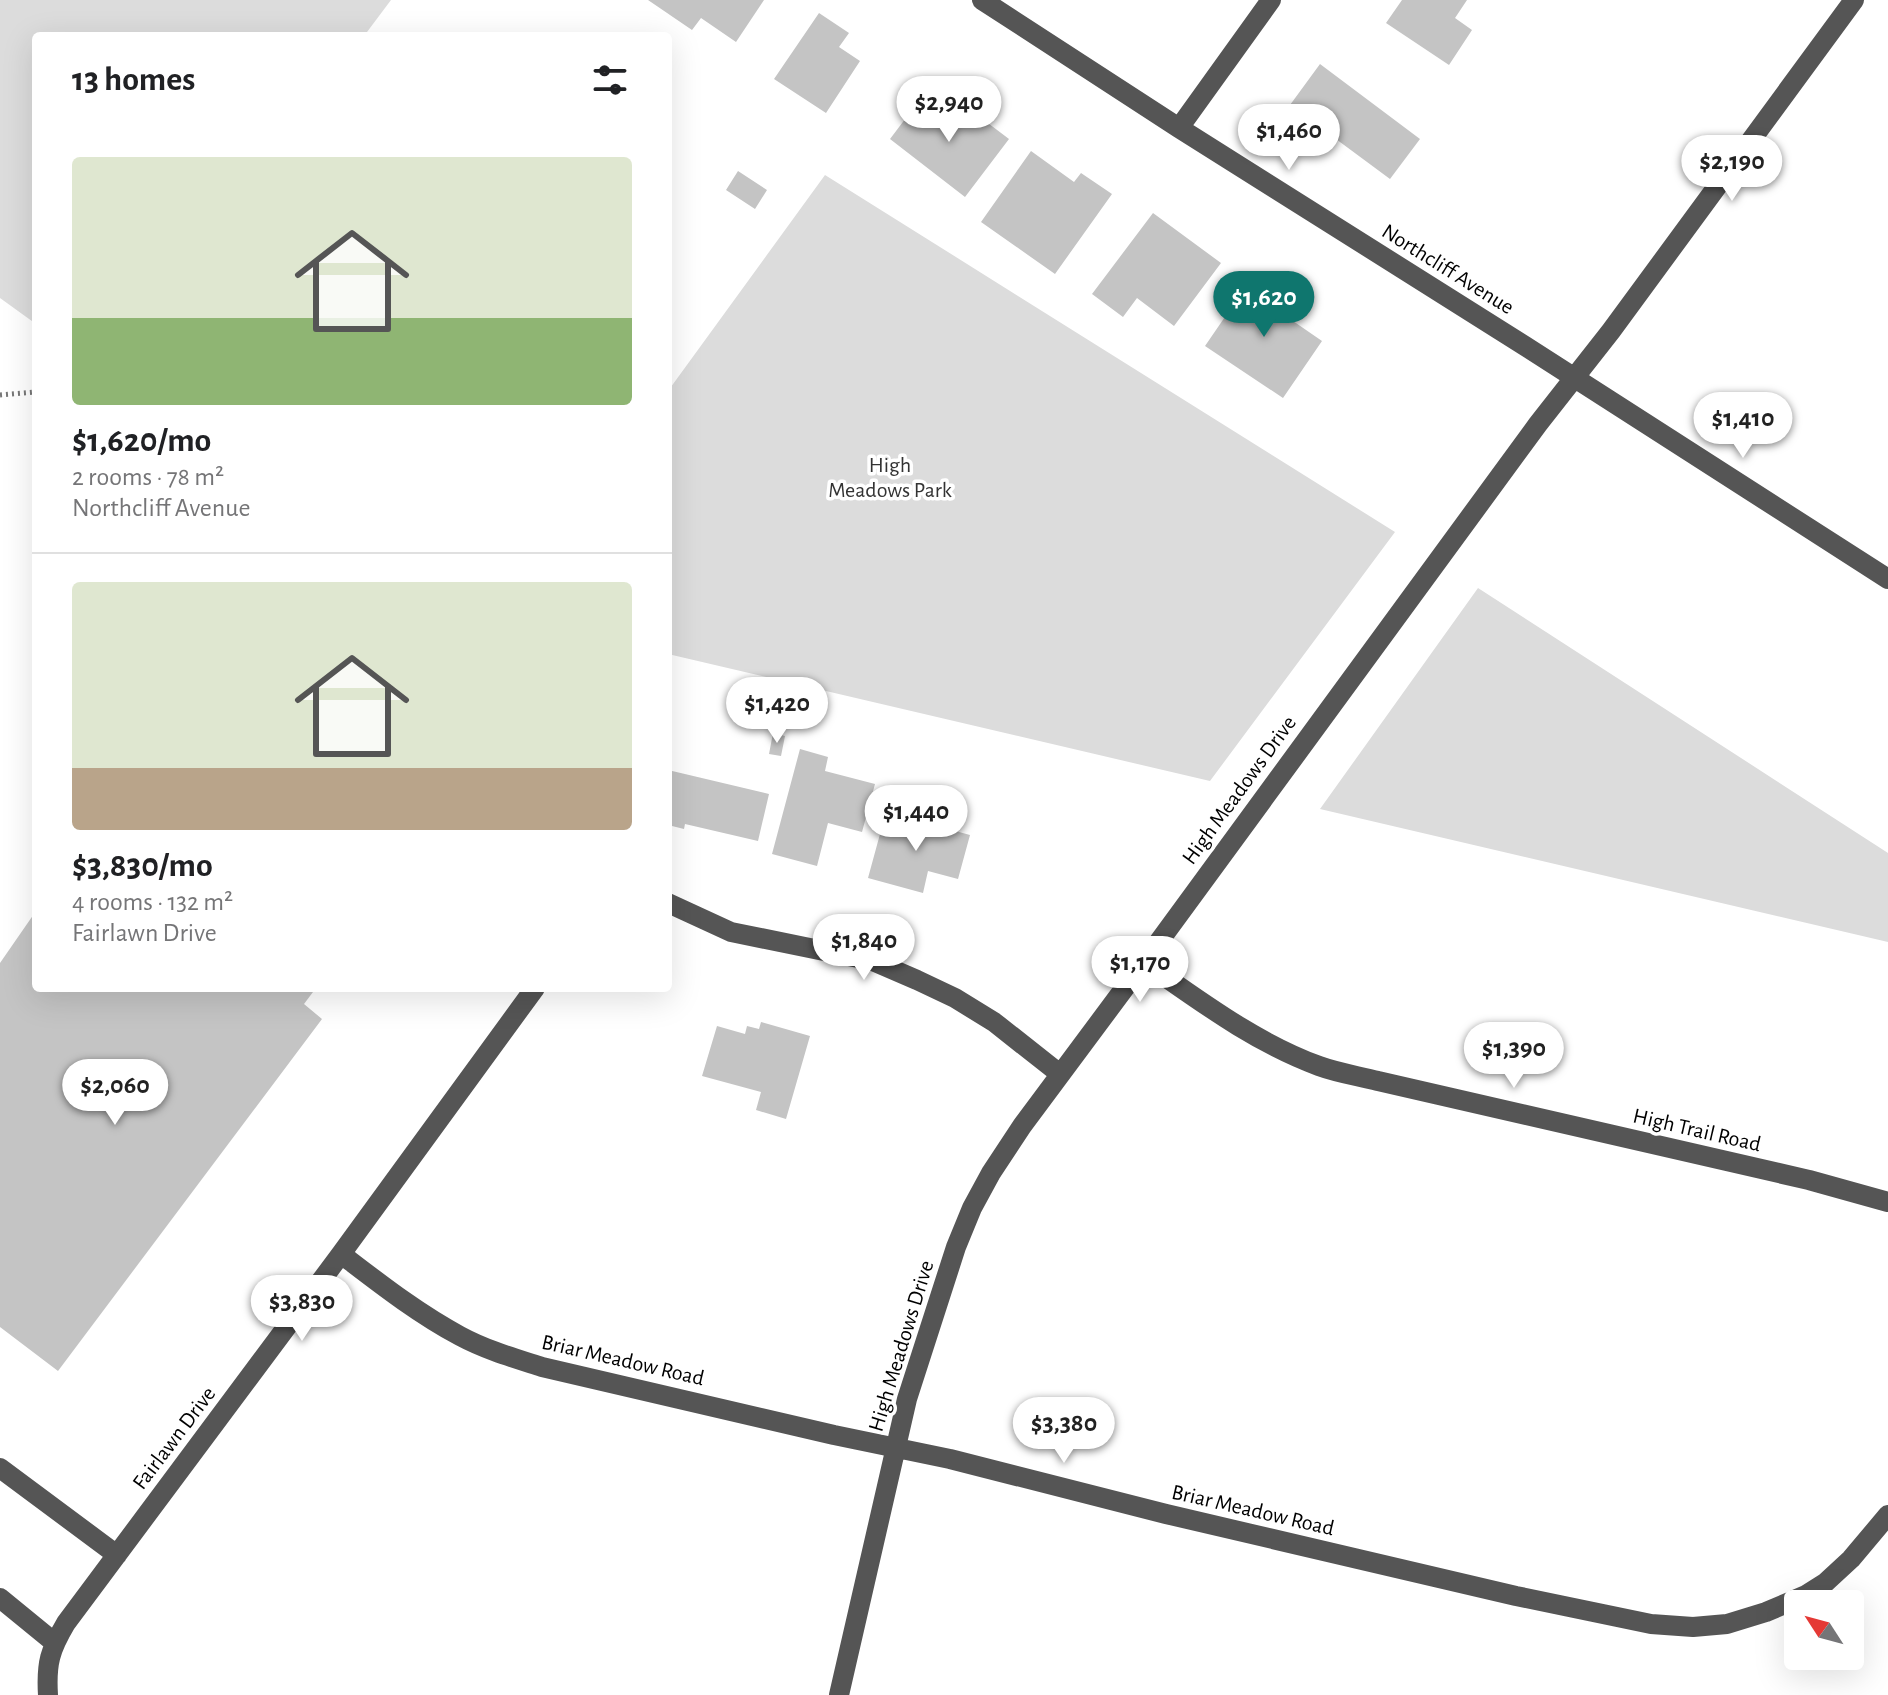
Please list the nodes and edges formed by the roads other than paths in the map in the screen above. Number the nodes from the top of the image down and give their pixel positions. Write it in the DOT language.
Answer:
graph roads {
  1 [pos="982,0"];
  2 [pos="1271,0"];
  3 [pos="1854,0"];
  4 [pos="1179,128"];
  5 [pos="1573,378"];
  6 [pos="1888,579"];
  7 [pos="672,905"];
  8 [pos="1144,962"];
  9 [pos="532,992"];
  10 [pos="1060,1074"];
  11 [pos="1888,1202"];
  12 [pos="341,1254"];
  13 [pos="895,1448"];
  14 [pos="0,1468"];
  15 [pos="1888,1515"];
  16 [pos="117,1555"];
  17 [pos="0,1598"];
  18 [pos="55,1643"];
  19 [pos="48,1695"];
  20 [pos="839,1695"];
  1 -- 4 [label="street, Northcliff Avenue"];
  2 -- 4 [label="street"];
  3 -- 5 [label="street, High Meadows Drive"];
  4 -- 5 [label="street, Northcliff Avenue"];
  5 -- 6 [label="street, Northcliff Avenue"];
  5 -- 8 [label="street, High Meadows Drive"];
  7 -- 10 [label="street"];
  8 -- 10 [label="street, High Meadows Drive"];
  8 -- 11 [label="street, High Trail Road"];
  9 -- 12 [label="street, Fairlawn Drive"];
  10 -- 13 [label="street, High Meadows Drive"];
  12 -- 13 [label="street, Briar Meadow Road"];
  12 -- 16 [label="street, Fairlawn Drive"];
  13 -- 15 [label="street, Briar Meadow Road"];
  13 -- 20 [label="street, High Meadows Drive"];
  14 -- 16 [label="street"];
  16 -- 18 [label="street, Fairlawn Drive"];
  17 -- 18 [label="street"];
  18 -- 19 [label="street, Fairlawn Drive"];
}
